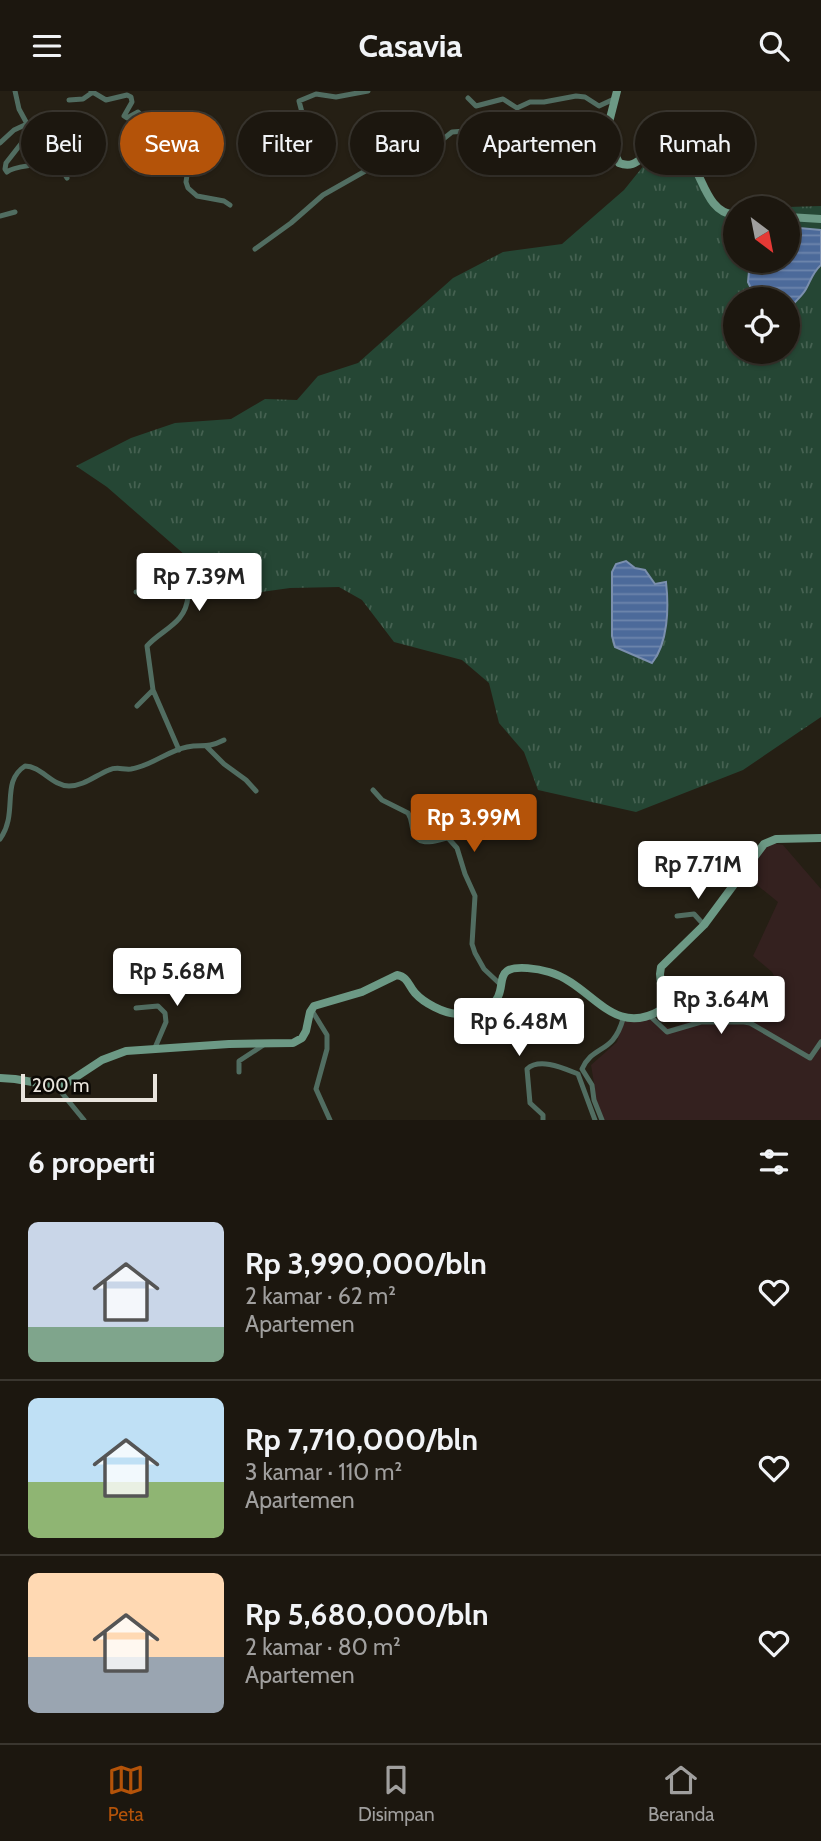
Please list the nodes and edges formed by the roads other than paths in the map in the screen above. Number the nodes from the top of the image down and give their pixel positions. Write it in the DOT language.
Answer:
graph roads {
  1 [pos="15,91"];
  2 [pos="360,91"];
  3 [pos="368,91"];
  4 [pos="92,92"];
  5 [pos="616,95"];
  6 [pos="468,98"];
  7 [pos="69,100"];
  8 [pos="302,112"];
  9 [pos="21,113"];
  10 [pos="21,127"];
  11 [pos="458,132"];
  12 [pos="0,143"];
  13 [pos="21,144"];
  14 [pos="21,168"];
  15 [pos="65,175"];
  16 [pos="67,178"];
  17 [pos="230,205"];
  18 [pos="15,212"];
  19 [pos="723,213"];
  20 [pos="0,216"];
  21 [pos="800,218"];
  22 [pos="821,219"];
  23 [pos="255,249"];
  24 [pos="136,592"];
  25 [pos="153,690"];
  26 [pos="137,706"];
  27 [pos="224,740"];
  28 [pos="207,747"];
  29 [pos="178,750"];
  30 [pos="373,789"];
  31 [pos="256,791"];
  32 [pos="821,838"];
  33 [pos="0,839"];
  34 [pos="677,916"];
  35 [pos="704,925"];
  36 [pos="501,985"];
  37 [pos="136,1008"];
  38 [pos="311,1009"];
  39 [pos="650,1016"];
  40 [pos="623,1019"];
  41 [pos="821,1042"];
  42 [pos="265,1044"];
  43 [pos="154,1050"];
  44 [pos="239,1072"];
  45 [pos="580,1073"];
  46 [pos="0,1077"];
  47 [pos="57,1087"];
  48 [pos="83,1120"];
  49 [pos="330,1120"];
  50 [pos="543,1120"];
  51 [pos="595,1120"];
  52 [pos="602,1120"];
  1 -- 9 [label="street"];
  2 -- 3 [label="street"];
  2 -- 8 [label="street"];
  4 -- 7 [label="street"];
  4 -- 17 [label="street"];
  5 -- 6 [label="street"];
  5 -- 19 [label="street"];
  10 -- 12 [label="street"];
  11 -- 23 [label="street"];
  13 -- 14 [label="street"];
  15 -- 16 [label="street"];
  18 -- 20 [label="street"];
  21 -- 22 [label="street"];
  24 -- 25 [label="street"];
  25 -- 26 [label="street"];
  25 -- 29 [label="street"];
  27 -- 28 [label="street"];
  28 -- 29 [label="street"];
  28 -- 31 [label="street"];
  29 -- 33 [label="street"];
  30 -- 36 [label="street"];
  32 -- 35 [label="street"];
  34 -- 35 [label="street"];
  35 -- 39 [label="street"];
  36 -- 38 [label="street"];
  36 -- 40 [label="street"];
  37 -- 43 [label="street"];
  38 -- 42 [label="street"];
  38 -- 49 [label="street"];
  39 -- 40 [label="street"];
  39 -- 41 [label="street"];
  40 -- 45 [label="street"];
  42 -- 43 [label="street"];
  42 -- 44 [label="street"];
  43 -- 47 [label="street"];
  45 -- 50 [label="street"];
  45 -- 51 [label="street"];
  45 -- 52 [label="street"];
  46 -- 47 [label="street"];
  47 -- 48 [label="street"];
}
